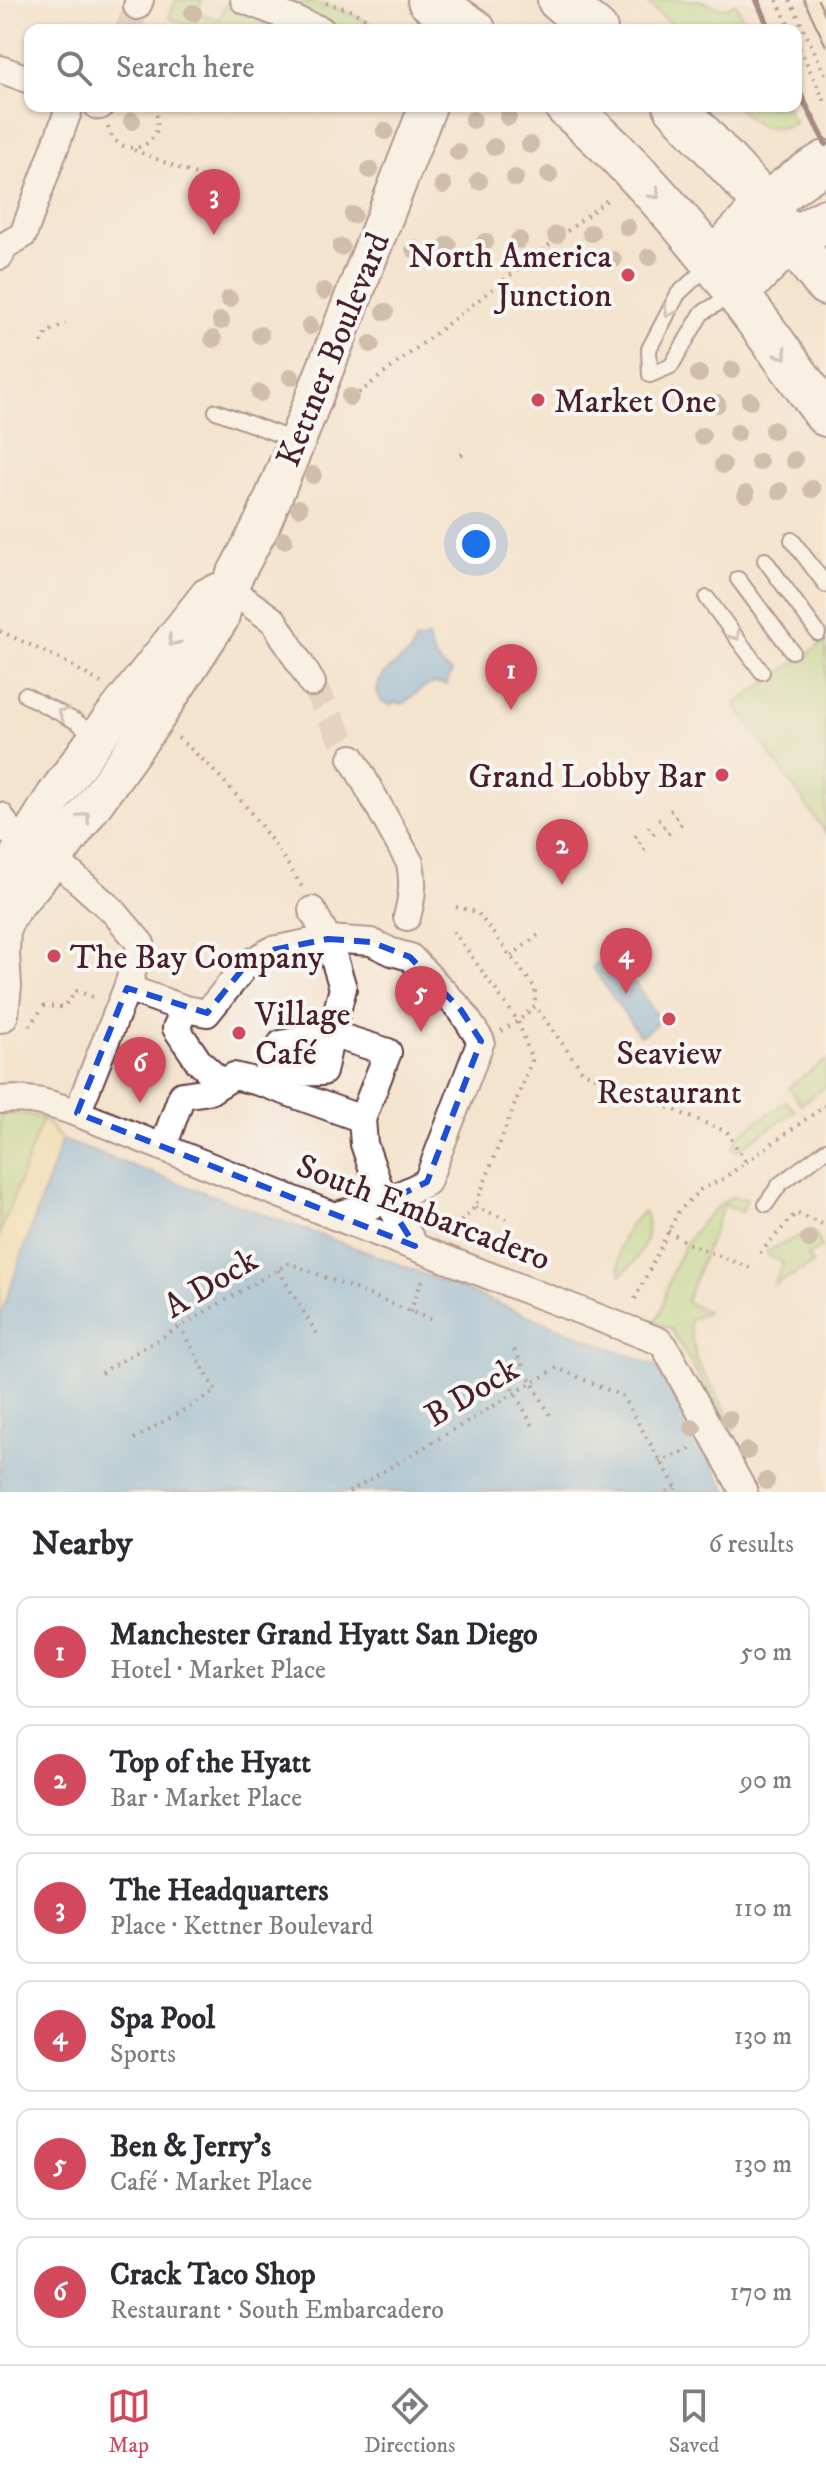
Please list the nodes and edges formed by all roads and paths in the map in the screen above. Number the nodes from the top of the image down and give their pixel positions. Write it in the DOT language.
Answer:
graph roads {
  1 [pos="244,0"];
  2 [pos="559,0"];
  3 [pos="777,0"];
  4 [pos="790,0"];
  5 [pos="323,2"];
  6 [pos="306,24"];
  7 [pos="375,24"];
  8 [pos="589,24"];
  9 [pos="788,24"];
  10 [pos="801,24"];
  11 [pos="802,25"];
  12 [pos="802,54"];
  13 [pos="0,69"];
  14 [pos="826,76"];
  15 [pos="24,78"];
  16 [pos="826,104"];
  17 [pos="68,112"];
  18 [pos="103,112"];
  19 [pos="156,112"];
  20 [pos="426,112"];
  21 [pos="572,112"];
  22 [pos="681,112"];
  23 [pos="128,148"];
  24 [pos="826,162"];
  25 [pos="211,181"];
  26 [pos="607,200"];
  27 [pos="765,205"];
  28 [pos="809,229"];
  29 [pos="0,256"];
  30 [pos="726,277"];
  31 [pos="826,284"];
  32 [pos="66,324"];
  33 [pos="42,343"];
  34 [pos="337,410"];
  35 [pos="216,411"];
  36 [pos="826,415"];
  37 [pos="297,441"];
  38 [pos="792,540"];
  39 [pos="765,560"];
  40 [pos="738,579"];
  41 [pos="826,585"];
  42 [pos="228,588"];
  43 [pos="707,598"];
  44 [pos="0,631"];
  45 [pos="818,633"];
  46 [pos="792,651"];
  47 [pos="762,672"];
  48 [pos="312,683"];
  49 [pos="105,685"];
  50 [pos="25,695"];
  51 [pos="172,733"];
  52 [pos="97,737"];
  53 [pos="352,758"];
  54 [pos="61,865"];
  55 [pos="308,900"];
  56 [pos="456,907"];
  57 [pos="407,917"];
  58 [pos="4,923"];
  59 [pos="541,933"];
  60 [pos="328,939"];
  61 [pos="511,956"];
  62 [pos="123,998"];
  63 [pos="535,1006"];
  64 [pos="185,1009"];
  65 [pos="12,1022"];
  66 [pos="331,1034"];
  67 [pos="481,1041"];
  68 [pos="265,1078"];
  69 [pos="222,1083"];
  70 [pos="0,1100"];
  71 [pos="826,1105"];
  72 [pos="77,1113"];
  73 [pos="362,1119"];
  74 [pos="163,1147"];
  75 [pos="826,1150"];
  76 [pos="746,1162"];
  77 [pos="387,1201"];
  78 [pos="766,1204"];
  79 [pos="475,1207"];
  80 [pos="334,1216"];
  81 [pos="506,1219"];
  82 [pos="826,1226"];
  83 [pos="668,1231"];
  84 [pos="415,1246"];
  85 [pos="760,1253"];
  86 [pos="753,1269"];
  87 [pos="278,1270"];
  88 [pos="425,1274"];
  89 [pos="410,1312"];
  90 [pos="435,1321"];
  91 [pos="180,1327"];
  92 [pos="624,1327"];
  93 [pos="317,1334"];
  94 [pos="514,1350"];
  95 [pos="497,1360"];
  96 [pos="101,1373"];
  97 [pos="532,1383"];
  98 [pos="515,1393"];
  99 [pos="552,1419"];
  100 [pos="535,1430"];
  101 [pos="134,1439"];
  102 [pos="700,1445"];
  103 [pos="659,1462"];
  104 [pos="677,1490"];
  105 [pos="349,1492"];
  106 [pos="667,1492"];
  107 [pos="744,1492"];
  1 -- 6 [label="street"];
  2 -- 8 [label="main road"];
  3 -- 9 [label="path"];
  4 -- 10 [label="path"];
  5 -- 7 [label="path"];
  11 -- 14 [label="path"];
  12 -- 16 [label="path"];
  13 -- 15 [label="street"];
  17 -- 29 [label="street"];
  18 -- 23 [label="path"];
  19 -- 23 [label="path"];
  20 -- 37 [label="street, Kettner Boulevard"];
  21 -- 30 [label="main road, one-way"];
  22 -- 27 [label="main road"];
  23 -- 25 [label="path"];
  24 -- 27 [label="main road"];
  26 -- 34 [label="path"];
  27 -- 28 [label="main road"];
  27 -- 30 [label="main road"];
  28 -- 30 [label="main road"];
  28 -- 31 [label="main road"];
  30 -- 30 [label="lane, one-way"];
  30 -- 36 [label="main road, one-way"];
  32 -- 33 [label="path"];
  35 -- 37 [label="lane"];
  37 -- 42 [label="street, Kettner Boulevard"];
  38 -- 41 [label="lane"];
  39 -- 45 [label="lane"];
  40 -- 46 [label="lane"];
  42 -- 48 [label="street"];
  42 -- 52 [label="street, Kettner Boulevard, one-way"];
  58 -- 42 [label="street, Kettner Boulevard, one-way"];
  43 -- 47 [label="lane, one-way"];
  44 -- 49 [label="path"];
  52 -- 50 [label="lane, one-way"];
  51 -- 55 [label="path"];
  52 -- 58 [label="street, Kettner Boulevard"];
  53 -- 57 [label="street"];
  54 -- 62 [label="street"];
  55 -- 60 [label="street"];
  56 -- 61 [label="path"];
  58 -- 65 [label="street, Kettner Boulevard"];
  59 -- 61 [label="path"];
  60 -- 64 [label="street"];
  60 -- 66 [label="street"];
  60 -- 67 [label="street"];
  61 -- 63 [label="path"];
  62 -- 64 [label="street"];
  62 -- 65 [label="path"];
  62 -- 72 [label="street"];
  63 -- 67 [label="path"];
  63 -- 76 [label="path"];
  64 -- 69 [label="street"];
  66 -- 68 [label="street"];
  66 -- 68 [label="street"];
  66 -- 73 [label="street"];
  67 -- 77 [label="street"];
  68 -- 69 [label="street"];
  68 -- 73 [label="street"];
  69 -- 74 [label="street"];
  70 -- 72 [label="street, South Embarcadero"];
  71 -- 76 [label="path"];
  72 -- 74 [label="street, South Embarcadero"];
  73 -- 77 [label="street"];
  74 -- 80 [label="street, South Embarcadero"];
  75 -- 78 [label="lane"];
  76 -- 83 [label="path"];
  77 -- 80 [label="street"];
  77 -- 84 [label="street"];
  79 -- 81 [label="path"];
  80 -- 84 [label="street, South Embarcadero"];
  82 -- 85 [label="path"];
  83 -- 86 [label="path"];
  83 -- 92 [label="path"];
  84 -- 92 [label="street, South Embarcadero"];
  87 -- 89 [label="path, A Dock"];
  87 -- 91 [label="path, A Dock"];
  87 -- 93 [label="path"];
  88 -- 89 [label="path"];
  89 -- 90 [label="path, A Dock"];
  91 -- 96 [label="path, A Dock"];
  91 -- 101 [label="path"];
  92 -- 107 [label="street, South Embarcadero"];
  94 -- 97 [label="path"];
  95 -- 98 [label="path"];
  97 -- 98 [label="path, B Dock"];
  97 -- 99 [label="path"];
  97 -- 103 [label="path, B Dock"];
  98 -- 100 [label="path"];
  98 -- 105 [label="path, B Dock"];
  102 -- 103 [label="path"];
  103 -- 104 [label="path"];
  104 -- 106 [label="path"];
}
